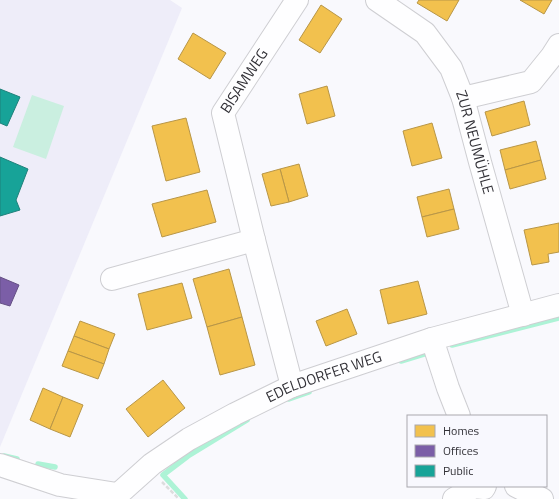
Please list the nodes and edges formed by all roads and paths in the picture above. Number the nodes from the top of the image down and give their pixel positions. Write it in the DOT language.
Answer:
graph roads {
  1 [pos="297,0"];
  2 [pos="377,0"];
  3 [pos="559,45"];
  4 [pos="464,98"];
  5 [pos="254,240"];
  6 [pos="112,279"];
  7 [pos="559,305"];
  8 [pos="523,315"];
  9 [pos="432,340"];
  10 [pos="292,386"];
  11 [pos="459,415"];
  12 [pos="0,465"];
  13 [pos="518,487"];
  14 [pos="487,491"];
  15 [pos="115,497"];
  16 [pos="454,499"];
  17 [pos="542,499"];
  1 -- 5 [label="street, BISAMWEG"];
  2 -- 4 [label="street, ZUR NEUMÜHLE"];
  3 -- 4 [label="street"];
  4 -- 8 [label="street, ZUR NEUMÜHLE"];
  5 -- 6 [label="street"];
  5 -- 10 [label="street, BISAMWEG"];
  7 -- 8 [label="street, EDELDORFER WEG"];
  8 -- 9 [label="street, EDELDORFER WEG"];
  9 -- 10 [label="street, EDELDORFER WEG"];
  9 -- 11 [label="street"];
  10 -- 15 [label="street, EDELDORFER WEG"];
  12 -- 15 [label="street"];
  13 -- 17 [label="street"];
  14 -- 16 [label="street"];
}
